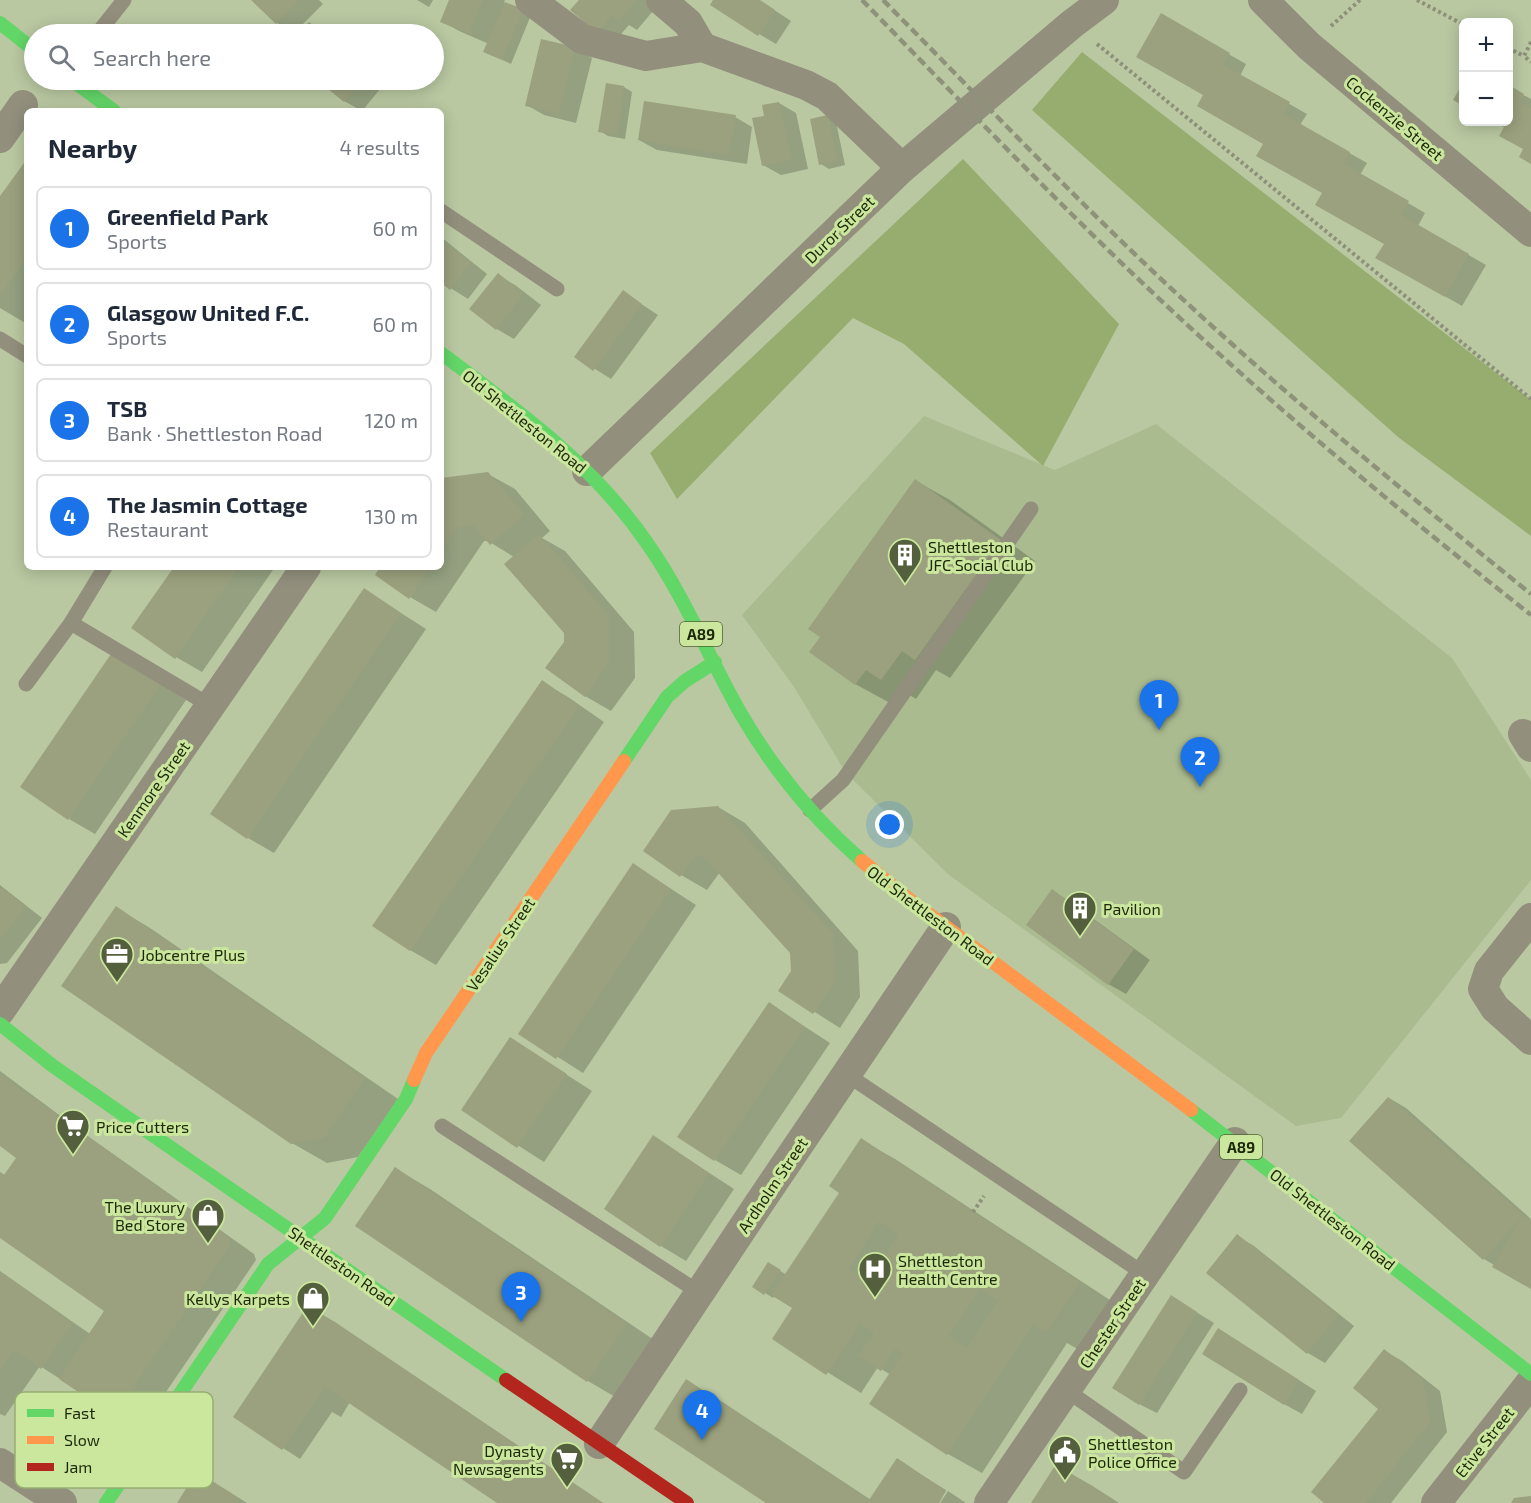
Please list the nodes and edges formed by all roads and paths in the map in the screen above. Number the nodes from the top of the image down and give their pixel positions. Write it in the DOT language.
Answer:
graph roads {
  1 [pos="124,0"];
  2 [pos="530,0"];
  3 [pos="661,0"];
  4 [pos="1104,0"];
  5 [pos="1263,0"];
  6 [pos="1417,0"];
  7 [pos="1459,22"];
  8 [pos="0,23"];
  9 [pos="105,24"];
  10 [pos="1072,24"];
  11 [pos="24,42"];
  12 [pos="1531,42"];
  13 [pos="702,47"];
  14 [pos="1513,50"];
  15 [pos="1524,56"];
  16 [pos="1531,62"];
  17 [pos="86,90"];
  18 [pos="23,105"];
  19 [pos="110,108"];
  20 [pos="0,138"];
  21 [pos="902,168"];
  22 [pos="444,213"];
  23 [pos="1531,232"];
  24 [pos="557,290"];
  25 [pos="0,339"];
  26 [pos="24,354"];
  27 [pos="444,361"];
  28 [pos="1531,399"];
  29 [pos="587,471"];
  30 [pos="1031,508"];
  31 [pos="103,570"];
  32 [pos="304,570"];
  33 [pos="71,623"];
  34 [pos="715,662"];
  35 [pos="26,684"];
  36 [pos="211,706"];
  37 [pos="810,810"];
  38 [pos="1531,918"];
  39 [pos="946,927"];
  40 [pos="0,1011"];
  41 [pos="0,1024"];
  42 [pos="1531,1040"];
  43 [pos="846,1074"];
  44 [pos="442,1126"];
  45 [pos="1234,1142"];
  46 [pos="300,1237"];
  47 [pos="1146,1275"];
  48 [pos="700,1293"];
  49 [pos="1531,1374"];
  50 [pos="1531,1382"];
  51 [pos="1066,1390"];
  52 [pos="1240,1390"];
  53 [pos="181,1392"];
  54 [pos="599,1444"];
  55 [pos="0,1463"];
  56 [pos="15,1473"];
  57 [pos="39,1488"];
  58 [pos="116,1488"];
  59 [pos="62,1503"];
  60 [pos="106,1503"];
  61 [pos="687,1503"];
  62 [pos="989,1503"];
  63 [pos="1436,1503"];
  1 -- 9 [label="lane"];
  2 -- 13 [label="street"];
  3 -- 13 [label="street"];
  4 -- 10 [label="street, Duror Street"];
  5 -- 23 [label="street, Cockenzie Street"];
  6 -- 7 [label="path"];
  8 -- 11 [label="street"];
  10 -- 21 [label="street, Duror Street"];
  10 -- 28 [label="path"];
  12 -- 15 [label="path"];
  13 -- 21 [label="street"];
  14 -- 15 [label="path"];
  15 -- 16 [label="path"];
  17 -- 19 [label="street"];
  18 -- 20 [label="street"];
  21 -- 29 [label="street, Duror Street"];
  22 -- 24 [label="lane"];
  25 -- 26 [label="lane"];
  27 -- 29 [label="street, Old Shettleston Road / A89"];
  29 -- 34 [label="street, Old Shettleston Road / A89"];
  30 -- 37 [label="lane"];
  31 -- 33 [label="lane"];
  32 -- 36 [label="street, Kenmore Street"];
  33 -- 35 [label="lane"];
  33 -- 36 [label="lane"];
  34 -- 37 [label="street, Old Shettleston Road / A89"];
  34 -- 46 [label="street, Vesalius Street"];
  36 -- 40 [label="street, Kenmore Street"];
  37 -- 39 [label="street, Old Shettleston Road / A89"];
  38 -- 42 [label="street"];
  39 -- 43 [label="street, Ardholm Street"];
  39 -- 45 [label="street, Old Shettleston Road / A89"];
  41 -- 46 [label="street, Shettleston Road"];
  43 -- 47 [label="lane"];
  43 -- 48 [label="street, Ardholm Street"];
  44 -- 48 [label="lane"];
  45 -- 47 [label="street, Chester Street"];
  45 -- 49 [label="street, Old Shettleston Road / A89"];
  46 -- 53 [label="street, Vesalius Street"];
  46 -- 54 [label="street, Shettleston Road"];
  47 -- 51 [label="street, Chester Street"];
  48 -- 54 [label="street, Ardholm Street"];
  50 -- 63 [label="street, Etive Street"];
  51 -- 52 [label="lane"];
  51 -- 62 [label="street, Chester Street"];
  54 -- 61 [label="street, Shettleston Road"];
  55 -- 56 [label="street"];
  57 -- 59 [label="street"];
  58 -- 60 [label="street, Vesalius Street"];
}
